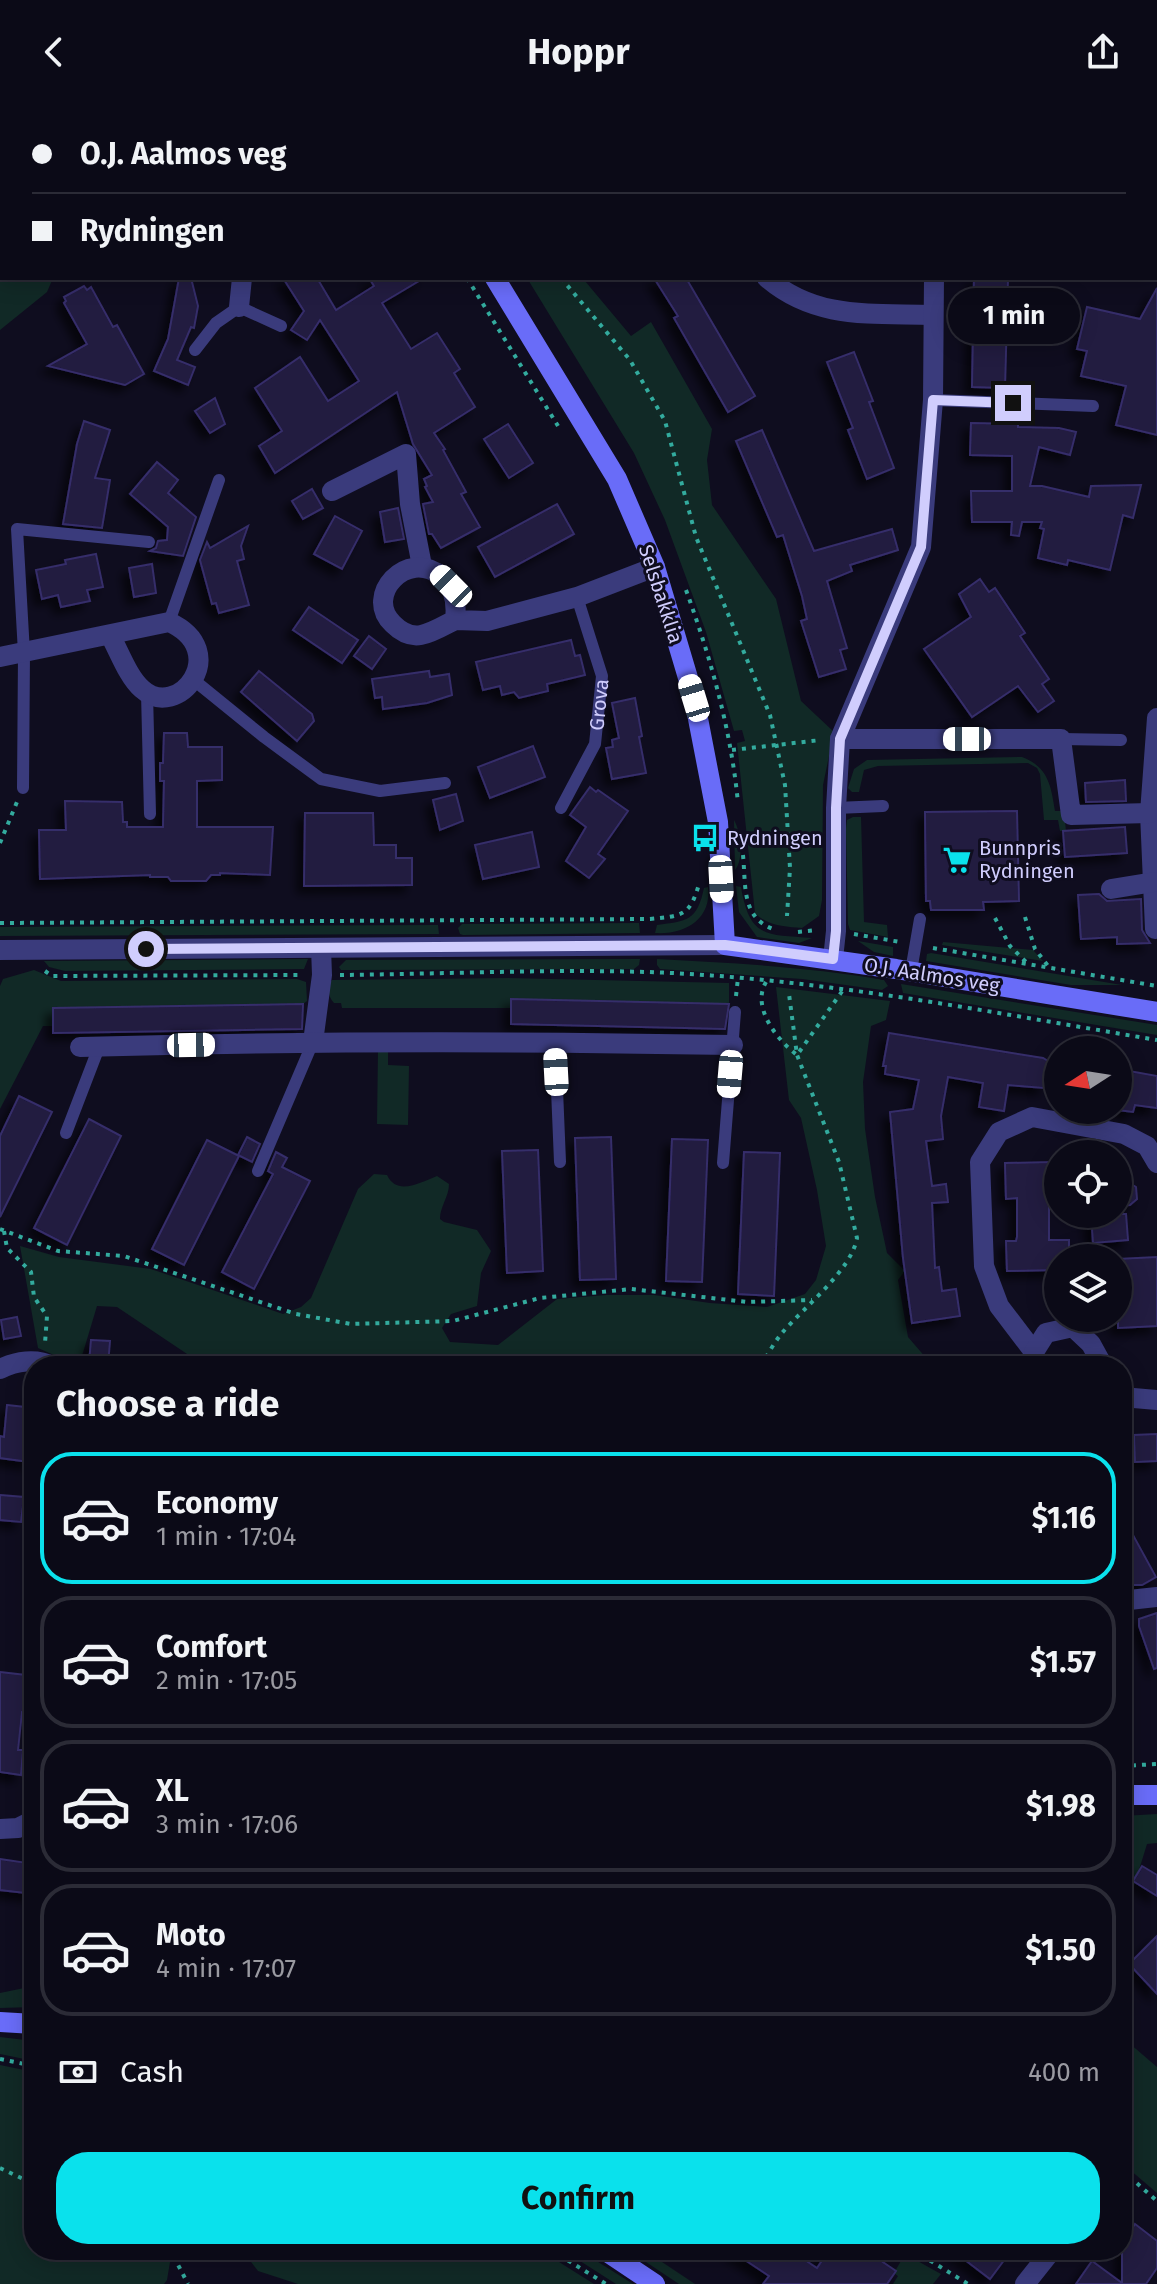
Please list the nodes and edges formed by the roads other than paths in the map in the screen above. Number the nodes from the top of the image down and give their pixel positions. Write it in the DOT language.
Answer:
graph roads {
  1 [pos="242,280"];
  2 [pos="496,280"];
  3 [pos="770,280"];
  4 [pos="934,280"];
  5 [pos="239,307"];
  6 [pos="932,315"];
  7 [pos="281,326"];
  8 [pos="195,350"];
  9 [pos="933,400"];
  10 [pos="1093,406"];
  11 [pos="219,480"];
  12 [pos="332,491"];
  13 [pos="149,542"];
  14 [pos="422,566"];
  15 [pos="655,567"];
  16 [pos="577,597"];
  17 [pos="455,620"];
  18 [pos="169,622"];
  19 [pos="110,635"];
  20 [pos="24,653"];
  21 [pos="0,657"];
  22 [pos="195,681"];
  23 [pos="147,693"];
  24 [pos="1157,718"];
  25 [pos="840,739"];
  26 [pos="1061,739"];
  27 [pos="1121,740"];
  28 [pos="445,783"];
  29 [pos="23,788"];
  30 [pos="883,806"];
  31 [pos="561,808"];
  32 [pos="836,808"];
  33 [pos="1150,813"];
  34 [pos="150,814"];
  35 [pos="1154,882"];
  36 [pos="1111,889"];
  37 [pos="920,919"];
  38 [pos="1155,929"];
  39 [pos="725,945"];
  40 [pos="321,948"];
  41 [pos="0,950"];
  42 [pos="833,959"];
  43 [pos="911,971"];
  44 [pos="735,1012"];
  45 [pos="1157,1012"];
  46 [pos="555,1041"];
  47 [pos="313,1042"];
  48 [pos="733,1045"];
  49 [pos="89,1047"];
  50 [pos="66,1133"];
  51 [pos="560,1162"];
  52 [pos="723,1163"];
  53 [pos="1157,1163"];
  54 [pos="258,1171"];
  55 [pos="1033,1356"];
  56 [pos="1036,1356"];
  57 [pos="1098,1356"];
  58 [pos="24,1361"];
  59 [pos="0,1369"];
  60 [pos="1132,1398"];
  61 [pos="1157,1400"];
  62 [pos="1157,1597"];
  63 [pos="1132,1600"];
  64 [pos="1132,1795"];
  65 [pos="1157,1795"];
  66 [pos="24,1825"];
  67 [pos="0,1829"];
  68 [pos="0,2022"];
  69 [pos="24,2023"];
  70 [pos="619,2260"];
  71 [pos="1044,2260"];
  72 [pos="655,2284"];
  73 [pos="1025,2284"];
  1 -- 5 [label="street"];
  2 -- 15 [label="street, Selsbakklia"];
  3 -- 6 [label="street"];
  4 -- 6 [label="street"];
  5 -- 7 [label="lane"];
  5 -- 8 [label="lane"];
  6 -- 9 [label="street"];
  9 -- 10 [label="lane"];
  9 -- 25 [label="street"];
  11 -- 18 [label="lane"];
  12 -- 14 [label="street"];
  13 -- 20 [label="lane"];
  14 -- 17 [label="street"];
  14 -- 17 [label="street"];
  15 -- 16 [label="street"];
  15 -- 39 [label="street, Selsbakklia"];
  16 -- 17 [label="street"];
  16 -- 31 [label="lane, Grova"];
  18 -- 19 [label="street"];
  18 -- 22 [label="street"];
  19 -- 20 [label="street"];
  19 -- 23 [label="street"];
  20 -- 21 [label="street"];
  20 -- 29 [label="lane"];
  22 -- 23 [label="street"];
  22 -- 28 [label="lane"];
  23 -- 34 [label="lane"];
  24 -- 33 [label="street"];
  25 -- 26 [label="street"];
  25 -- 32 [label="street"];
  26 -- 27 [label="lane"];
  26 -- 33 [label="street"];
  30 -- 32 [label="lane"];
  32 -- 42 [label="street"];
  33 -- 35 [label="street"];
  35 -- 36 [label="street"];
  35 -- 38 [label="street"];
  37 -- 43 [label="lane"];
  39 -- 40 [label="street, O.J. Aalmos veg"];
  39 -- 42 [label="street, O.J. Aalmos veg"];
  40 -- 41 [label="street, O.J. Aalmos veg"];
  40 -- 47 [label="street"];
  42 -- 43 [label="street, O.J. Aalmos veg"];
  43 -- 45 [label="street, O.J. Aalmos veg"];
  44 -- 48 [label="lane"];
  46 -- 47 [label="street"];
  46 -- 48 [label="street"];
  46 -- 51 [label="lane"];
  47 -- 49 [label="street"];
  47 -- 54 [label="lane"];
  48 -- 52 [label="lane"];
  49 -- 50 [label="lane"];
  53 -- 55 [label="street"];
  56 -- 57 [label="street"];
  58 -- 59 [label="street"];
  60 -- 61 [label="street"];
  62 -- 63 [label="street"];
  64 -- 65 [label="street"];
  66 -- 67 [label="street"];
  68 -- 69 [label="street"];
  70 -- 72 [label="street"];
  71 -- 73 [label="street"];
}
